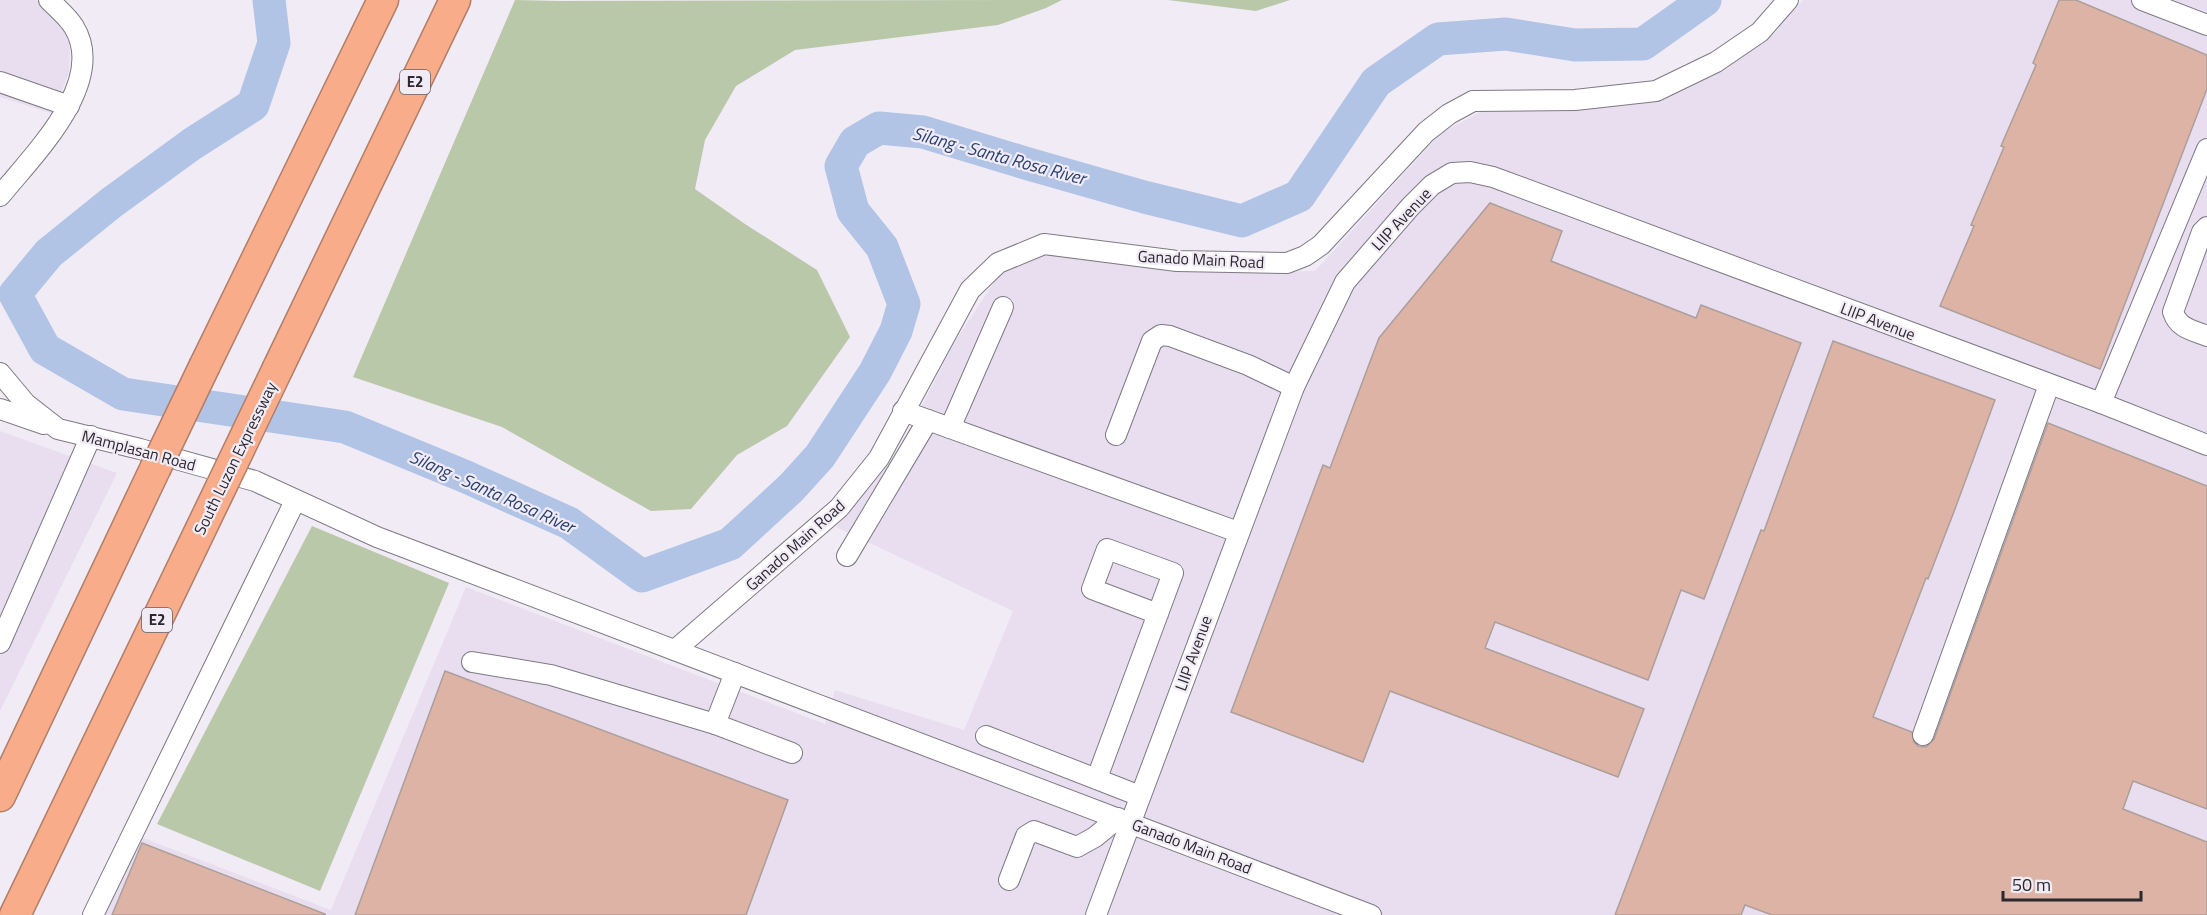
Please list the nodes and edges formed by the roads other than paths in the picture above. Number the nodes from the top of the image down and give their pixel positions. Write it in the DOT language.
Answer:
graph roads {
  1 [pos="49,0"];
  2 [pos="383,0"];
  3 [pos="455,0"];
  4 [pos="1788,0"];
  5 [pos="2142,0"];
  6 [pos="2207,25"];
  7 [pos="0,82"];
  8 [pos="69,106"];
  9 [pos="2207,149"];
  10 [pos="0,196"];
  11 [pos="2207,227"];
  12 [pos="1004,307"];
  13 [pos="2207,336"];
  14 [pos="0,373"];
  15 [pos="2049,385"];
  16 [pos="1294,387"];
  17 [pos="2101,403"];
  18 [pos="0,409"];
  19 [pos="903,411"];
  20 [pos="928,420"];
  21 [pos="950,428"];
  22 [pos="58,429"];
  23 [pos="1116,435"];
  24 [pos="92,436"];
  25 [pos="2207,445"];
  26 [pos="295,501"];
  27 [pos="1238,532"];
  28 [pos="847,556"];
  29 [pos="1158,614"];
  30 [pos="0,643"];
  31 [pos="675,650"];
  32 [pos="472,662"];
  33 [pos="735,673"];
  34 [pos="715,724"];
  35 [pos="1923,735"];
  36 [pos="986,736"];
  37 [pos="792,753"];
  38 [pos="1097,777"];
  39 [pos="0,796"];
  40 [pos="1140,796"];
  41 [pos="1124,821"];
  42 [pos="1009,880"];
  43 [pos="15,915"];
  44 [pos="93,915"];
  45 [pos="1096,915"];
  46 [pos="1371,915"];
  1 -- 8 [label="street"];
  2 -- 39 [label="highway, bridge"];
  3 -- 43 [label="highway, South Luzon Expressway / E2, bridge"];
  4 -- 19 [label="street, Ganado Main Road"];
  5 -- 6 [label="street"];
  7 -- 8 [label="street"];
  8 -- 10 [label="street"];
  9 -- 17 [label="street"];
  11 -- 13 [label="street"];
  12 -- 21 [label="street"];
  14 -- 22 [label="street, Mamplasan Road"];
  15 -- 16 [label="street, LIIP Avenue"];
  15 -- 17 [label="street, LIIP Avenue"];
  15 -- 35 [label="street"];
  16 -- 23 [label="street"];
  16 -- 27 [label="street, LIIP Avenue"];
  17 -- 25 [label="street, LIIP Avenue"];
  18 -- 22 [label="street"];
  19 -- 20 [label="street"];
  19 -- 31 [label="street, Ganado Main Road"];
  20 -- 21 [label="street"];
  20 -- 28 [label="street"];
  21 -- 27 [label="street"];
  22 -- 24 [label="street, Mamplasan Road"];
  24 -- 26 [label="street, Mamplasan Road"];
  24 -- 30 [label="street"];
  26 -- 31 [label="street, Ganado Main Road"];
  26 -- 44 [label="street"];
  27 -- 40 [label="street, LIIP Avenue"];
  29 -- 38 [label="street"];
  31 -- 33 [label="street, Ganado Main Road"];
  32 -- 34 [label="street"];
  33 -- 34 [label="street"];
  33 -- 41 [label="street, Ganado Main Road"];
  34 -- 37 [label="street"];
  36 -- 38 [label="street"];
  38 -- 40 [label="street"];
  40 -- 41 [label="street, LIIP Avenue"];
  41 -- 42 [label="street"];
  41 -- 45 [label="street, LIIP Avenue"];
  41 -- 46 [label="street, Ganado Main Road"];
}
